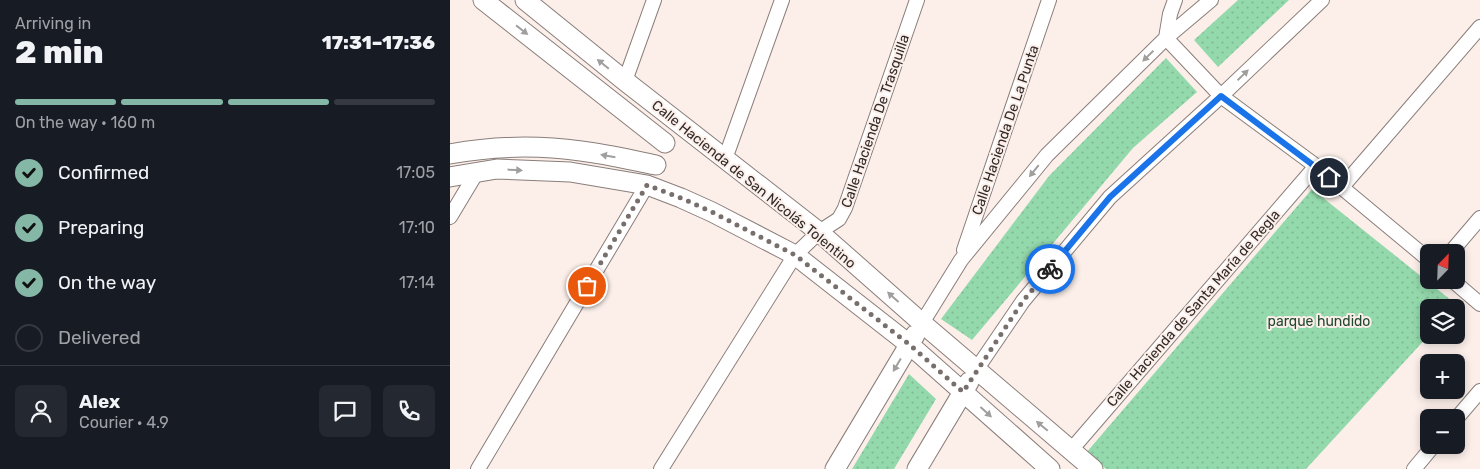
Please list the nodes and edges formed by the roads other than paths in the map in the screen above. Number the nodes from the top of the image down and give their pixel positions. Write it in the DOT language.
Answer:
graph roads {
  1 [pos="484,0"];
  2 [pos="527,0"];
  3 [pos="654,0"];
  4 [pos="782,0"];
  5 [pos="917,0"];
  6 [pos="1048,0"];
  7 [pos="1175,0"];
  8 [pos="1211,0"];
  9 [pos="1322,0"];
  10 [pos="1480,27"];
  11 [pos="1166,38"];
  12 [pos="625,81"];
  13 [pos="1221,96"];
  14 [pos="674,120"];
  15 [pos="665,142"];
  16 [pos="450,154"];
  17 [pos="725,159"];
  18 [pos="656,165"];
  19 [pos="1316,166"];
  20 [pos="477,172"];
  21 [pos="450,177"];
  22 [pos="647,185"];
  23 [pos="1342,187"];
  24 [pos="450,217"];
  25 [pos="1480,218"];
  26 [pos="819,232"];
  27 [pos="1458,244"];
  28 [pos="1420,252"];
  29 [pos="795,255"];
  30 [pos="961,260"];
  31 [pos="1462,289"];
  32 [pos="1480,304"];
  33 [pos="922,323"];
  34 [pos="910,345"];
  35 [pos="976,370"];
  36 [pos="1480,391"];
  37 [pos="963,392"];
  38 [pos="1465,409"];
  39 [pos="1071,450"];
  40 [pos="1426,454"];
  41 [pos="478,469"];
  42 [pos="661,469"];
  43 [pos="835,469"];
  44 [pos="917,469"];
  45 [pos="1050,469"];
  46 [pos="1093,469"];
  47 [pos="1414,469"];
  1 -- 15 [label="main road, Calle Hacienda de San Nicolás Tolentino, one-way"];
  12 -- 2 [label="main road, Calle Hacienda de San Nicolás Tolentino, one-way"];
  3 -- 12 [label="street"];
  4 -- 17 [label="street"];
  5 -- 26 [label="street, Calle Hacienda De Trasquilla"];
  6 -- 30 [label="street, Calle Hacienda De La Punta"];
  7 -- 11 [label="street"];
  8 -- 11 [label="street"];
  13 -- 9 [label="street, one-way"];
  10 -- 23 [label="street"];
  11 -- 13 [label="street"];
  11 -- 30 [label="street, one-way"];
  12 -- 14 [label="main road, Calle Hacienda de San Nicolás Tolentino"];
  13 -- 19 [label="street"];
  13 -- 35 [label="street"];
  14 -- 15 [label="main road"];
  14 -- 17 [label="main road, Calle Hacienda de San Nicolás Tolentino"];
  15 -- 18 [label="main road"];
  18 -- 16 [label="main road, one-way"];
  17 -- 26 [label="main road, Calle Hacienda de San Nicolás Tolentino"];
  18 -- 22 [label="main road"];
  19 -- 23 [label="street"];
  19 -- 39 [label="street, Calle Hacienda de Santa María de Regla"];
  20 -- 21 [label="main road, Calle Hacienda de San Nicolás Tolentino"];
  20 -- 22 [label="main road, Calle Hacienda de San Nicolás Tolentino, one-way"];
  20 -- 24 [label="street"];
  22 -- 29 [label="main road, Calle Hacienda de San Nicolás Tolentino"];
  22 -- 41 [label="street"];
  23 -- 28 [label="street"];
  25 -- 27 [label="street"];
  26 -- 29 [label="street, Calle Hacienda De Trasquilla"];
  33 -- 26 [label="main road, Calle Hacienda de San Nicolás Tolentino, one-way"];
  29 -- 34 [label="main road, Calle Hacienda de San Nicolás Tolentino"];
  29 -- 42 [label="street, Calle Hacienda De Trasquilla"];
  30 -- 33 [label="street"];
  31 -- 32 [label="street"];
  33 -- 34 [label="main road"];
  33 -- 35 [label="main road, Calle Hacienda de San Nicolás Tolentino"];
  34 -- 37 [label="main road, Calle Hacienda de San Nicolás Tolentino"];
  34 -- 43 [label="main road, one-way"];
  35 -- 37 [label="main road"];
  39 -- 35 [label="main road, Calle Hacienda de San Nicolás Tolentino, one-way"];
  36 -- 38 [label="street"];
  37 -- 44 [label="main road"];
  37 -- 45 [label="main road, Calle Hacienda de San Nicolás Tolentino, one-way"];
  39 -- 46 [label="main road, Calle Hacienda de San Nicolás Tolentino"];
  40 -- 47 [label="street"];
}
